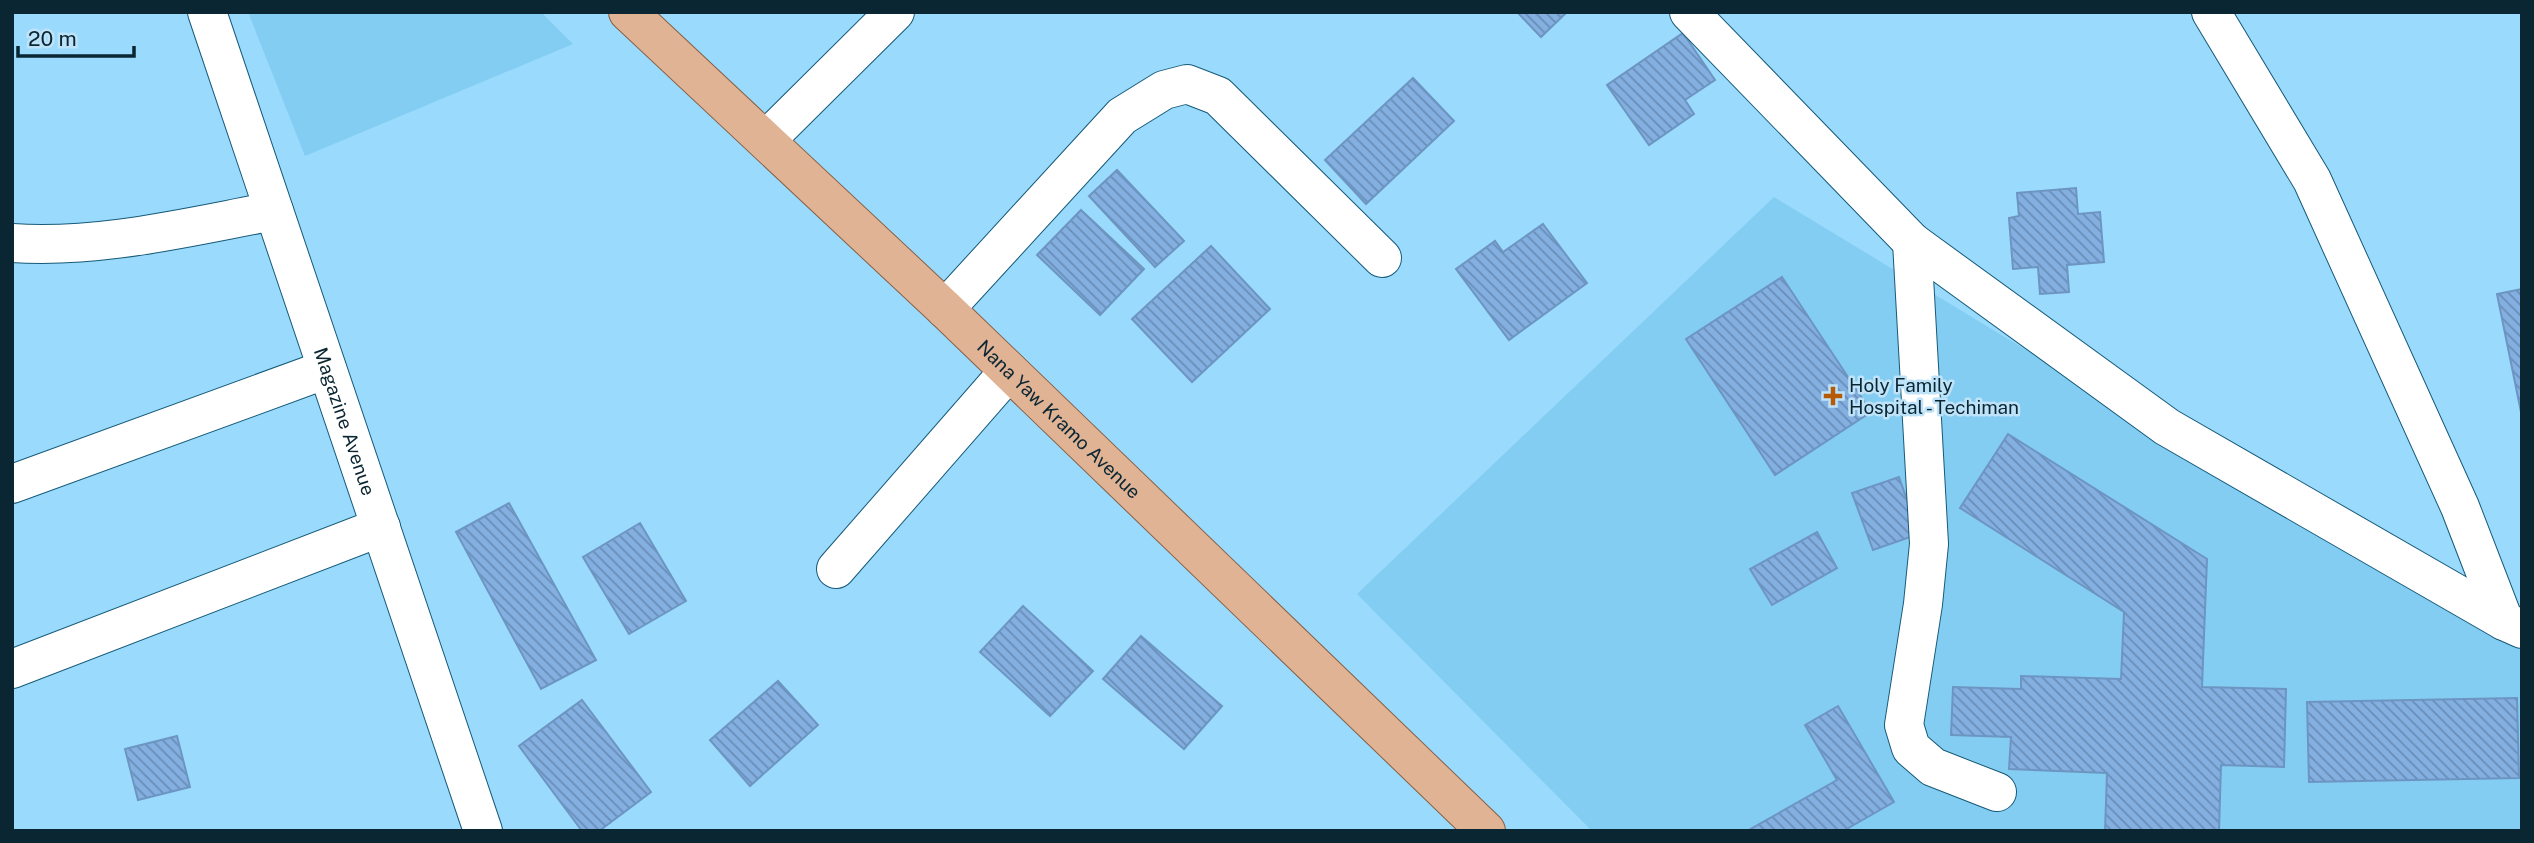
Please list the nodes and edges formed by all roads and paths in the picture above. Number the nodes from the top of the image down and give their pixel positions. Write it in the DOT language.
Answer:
graph roads {
  1 [pos="207,12"];
  2 [pos="628,12"];
  3 [pos="895,12"];
  4 [pos="1689,12"];
  5 [pos="2211,12"];
  6 [pos="766,140"];
  7 [pos="274,211"];
  8 [pos="1912,242"];
  9 [pos="12,243"];
  10 [pos="1381,258"];
  11 [pos="945,309"];
  12 [pos="327,369"];
  13 [pos="1009,371"];
  14 [pos="12,485"];
  15 [pos="381,527"];
  16 [pos="836,569"];
  17 [pos="2513,625"];
  18 [pos="12,668"];
  19 [pos="1997,792"];
  20 [pos="483,831"];
  21 [pos="1486,831"];
  1 -- 7 [label="street, Magazine Avenue"];
  2 -- 6 [label="main road, Nana Yaw Kramo Avenue"];
  3 -- 6 [label="street"];
  4 -- 8 [label="street"];
  5 -- 17 [label="street"];
  6 -- 11 [label="main road, Nana Yaw Kramo Avenue"];
  7 -- 9 [label="street"];
  7 -- 12 [label="street, Magazine Avenue"];
  8 -- 17 [label="street"];
  8 -- 19 [label="street"];
  10 -- 11 [label="street"];
  11 -- 13 [label="main road, Nana Yaw Kramo Avenue"];
  12 -- 14 [label="street"];
  12 -- 15 [label="street, Magazine Avenue"];
  13 -- 16 [label="street"];
  13 -- 21 [label="main road, Nana Yaw Kramo Avenue"];
  15 -- 18 [label="street"];
  15 -- 20 [label="street, Magazine Avenue"];
}
